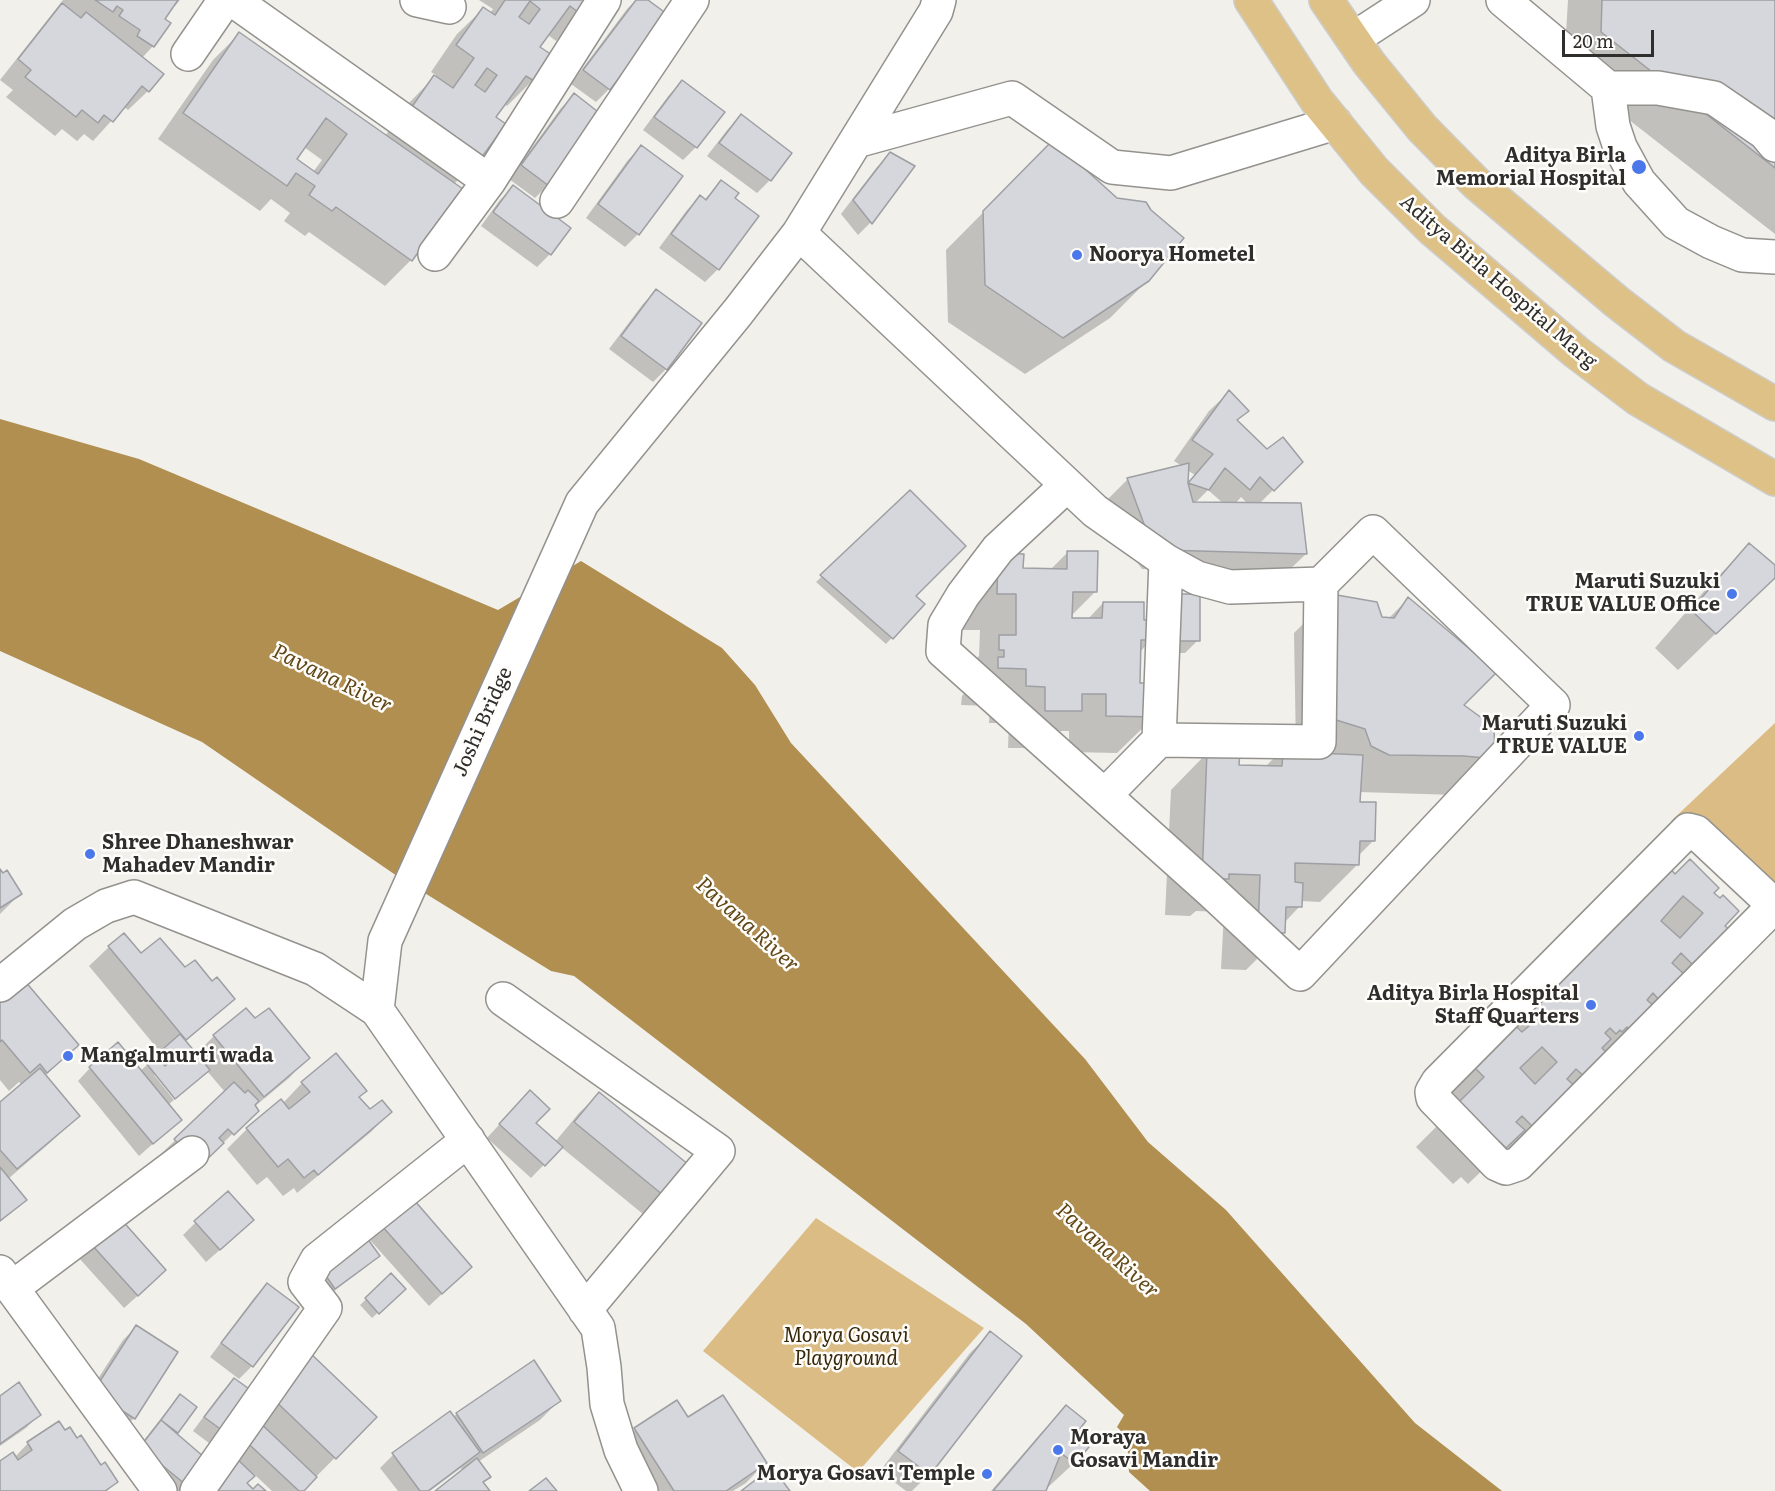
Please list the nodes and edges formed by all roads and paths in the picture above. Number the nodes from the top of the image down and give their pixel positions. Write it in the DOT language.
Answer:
graph roads {
  1 [pos="225,0"];
  2 [pos="233,0"];
  3 [pos="604,0"];
  4 [pos="692,0"];
  5 [pos="939,0"];
  6 [pos="1251,0"];
  7 [pos="1326,0"];
  8 [pos="1413,0"];
  9 [pos="1503,0"];
  10 [pos="1353,39"];
  11 [pos="188,54"];
  12 [pos="1608,87"];
  13 [pos="1335,123"];
  14 [pos="856,141"];
  15 [pos="1775,145"];
  16 [pos="489,181"];
  17 [pos="557,201"];
  18 [pos="799,233"];
  19 [pos="435,254"];
  20 [pos="1775,257"];
  21 [pos="1775,404"];
  22 [pos="1775,479"];
  23 [pos="1067,485"];
  24 [pos="1166,561"];
  25 [pos="1321,584"];
  26 [pos="1159,740"];
  27 [pos="1104,795"];
  28 [pos="1774,905"];
  29 [pos="0,985"];
  30 [pos="503,999"];
  31 [pos="377,1010"];
  32 [pos="468,1140"];
  33 [pos="192,1153"];
  34 [pos="6,1280"];
  35 [pos="585,1310"];
  36 [pos="636,1489"];
  37 [pos="160,1491"];
  38 [pos="197,1491"];
  1 -- 11 [label="street"];
  2 -- 16 [label="street"];
  3 -- 16 [label="street"];
  4 -- 17 [label="street"];
  5 -- 14 [label="street, Joshi Bridge"];
  6 -- 13 [label="main road, Aditya Birla Hospital Marg"];
  7 -- 10 [label="main road"];
  8 -- 10 [label="street"];
  9 -- 12 [label="street"];
  10 -- 21 [label="main road"];
  12 -- 15 [label="street"];
  12 -- 20 [label="street"];
  13 -- 14 [label="street"];
  13 -- 22 [label="main road, Aditya Birla Hospital Marg"];
  14 -- 18 [label="street, Joshi Bridge"];
  16 -- 19 [label="street"];
  18 -- 23 [label="street"];
  18 -- 31 [label="street, Joshi Bridge"];
  23 -- 24 [label="street"];
  23 -- 27 [label="street"];
  24 -- 25 [label="street"];
  24 -- 26 [label="street"];
  25 -- 26 [label="street"];
  25 -- 27 [label="street"];
  26 -- 27 [label="street"];
  28 -- 28 [label="street"];
  29 -- 31 [label="street"];
  30 -- 35 [label="street"];
  31 -- 32 [label="street"];
  32 -- 35 [label="street"];
  32 -- 38 [label="street"];
  33 -- 34 [label="street"];
  34 -- 37 [label="street"];
  35 -- 36 [label="street"];
}
